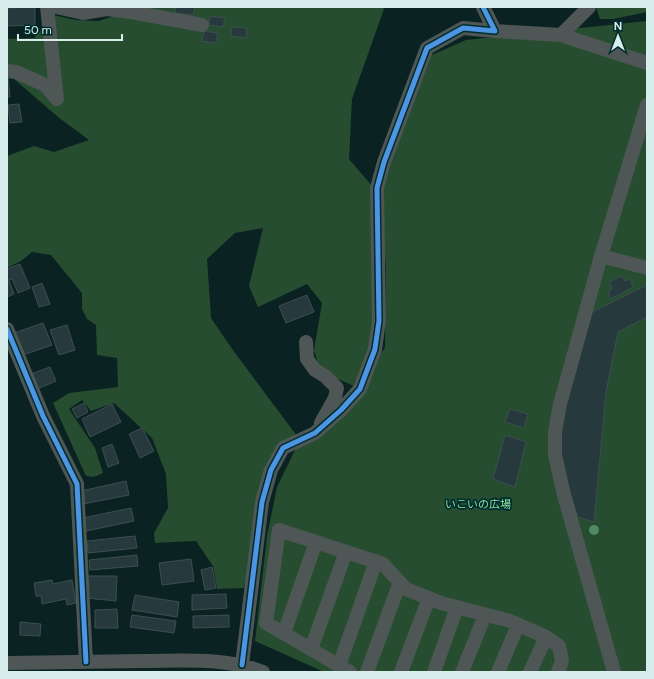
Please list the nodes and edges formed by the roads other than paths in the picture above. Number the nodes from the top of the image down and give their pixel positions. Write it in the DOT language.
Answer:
graph roads {
  1 [pos="47,7"];
  2 [pos="56,7"];
  3 [pos="483,7"];
  4 [pos="589,7"];
  5 [pos="202,25"];
  6 [pos="495,31"];
  7 [pos="561,35"];
  8 [pos="647,63"];
  9 [pos="7,70"];
  10 [pos="647,106"];
  11 [pos="601,256"];
  12 [pos="647,268"];
  13 [pos="7,329"];
  14 [pos="306,342"];
  15 [pos="315,433"];
  16 [pos="316,542"];
  17 [pos="346,552"];
  18 [pos="376,561"];
  19 [pos="400,582"];
  20 [pos="429,598"];
  21 [pos="457,607"];
  22 [pos="485,615"];
  23 [pos="518,625"];
  24 [pos="284,634"];
  25 [pos="546,637"];
  26 [pos="311,649"];
  27 [pos="86,662"];
  28 [pos="7,663"];
  29 [pos="242,665"];
  30 [pos="345,669"];
  31 [pos="263,672"];
  32 [pos="367,672"];
  33 [pos="401,672"];
  34 [pos="434,672"];
  35 [pos="462,672"];
  36 [pos="498,672"];
  37 [pos="530,672"];
  38 [pos="558,672"];
  39 [pos="614,672"];
  1 -- 9 [label="street"];
  2 -- 5 [label="street"];
  3 -- 6 [label="street"];
  4 -- 7 [label="street"];
  6 -- 7 [label="street"];
  6 -- 15 [label="street"];
  7 -- 8 [label="street"];
  10 -- 11 [label="street"];
  11 -- 12 [label="street"];
  11 -- 39 [label="street"];
  13 -- 27 [label="street"];
  14 -- 15 [label="street"];
  15 -- 29 [label="street"];
  16 -- 17 [label="street"];
  16 -- 24 [label="street"];
  16 -- 24 [label="street"];
  17 -- 18 [label="street"];
  17 -- 26 [label="street"];
  18 -- 19 [label="street"];
  18 -- 30 [label="street"];
  19 -- 20 [label="street"];
  19 -- 32 [label="street"];
  20 -- 21 [label="street"];
  20 -- 33 [label="street"];
  21 -- 22 [label="street"];
  21 -- 34 [label="street"];
  22 -- 23 [label="street"];
  22 -- 35 [label="street"];
  23 -- 25 [label="street"];
  23 -- 36 [label="street"];
  24 -- 26 [label="street"];
  25 -- 37 [label="street"];
  25 -- 38 [label="street"];
  26 -- 30 [label="street"];
  27 -- 28 [label="street"];
  27 -- 29 [label="street"];
  29 -- 31 [label="street"];
}
